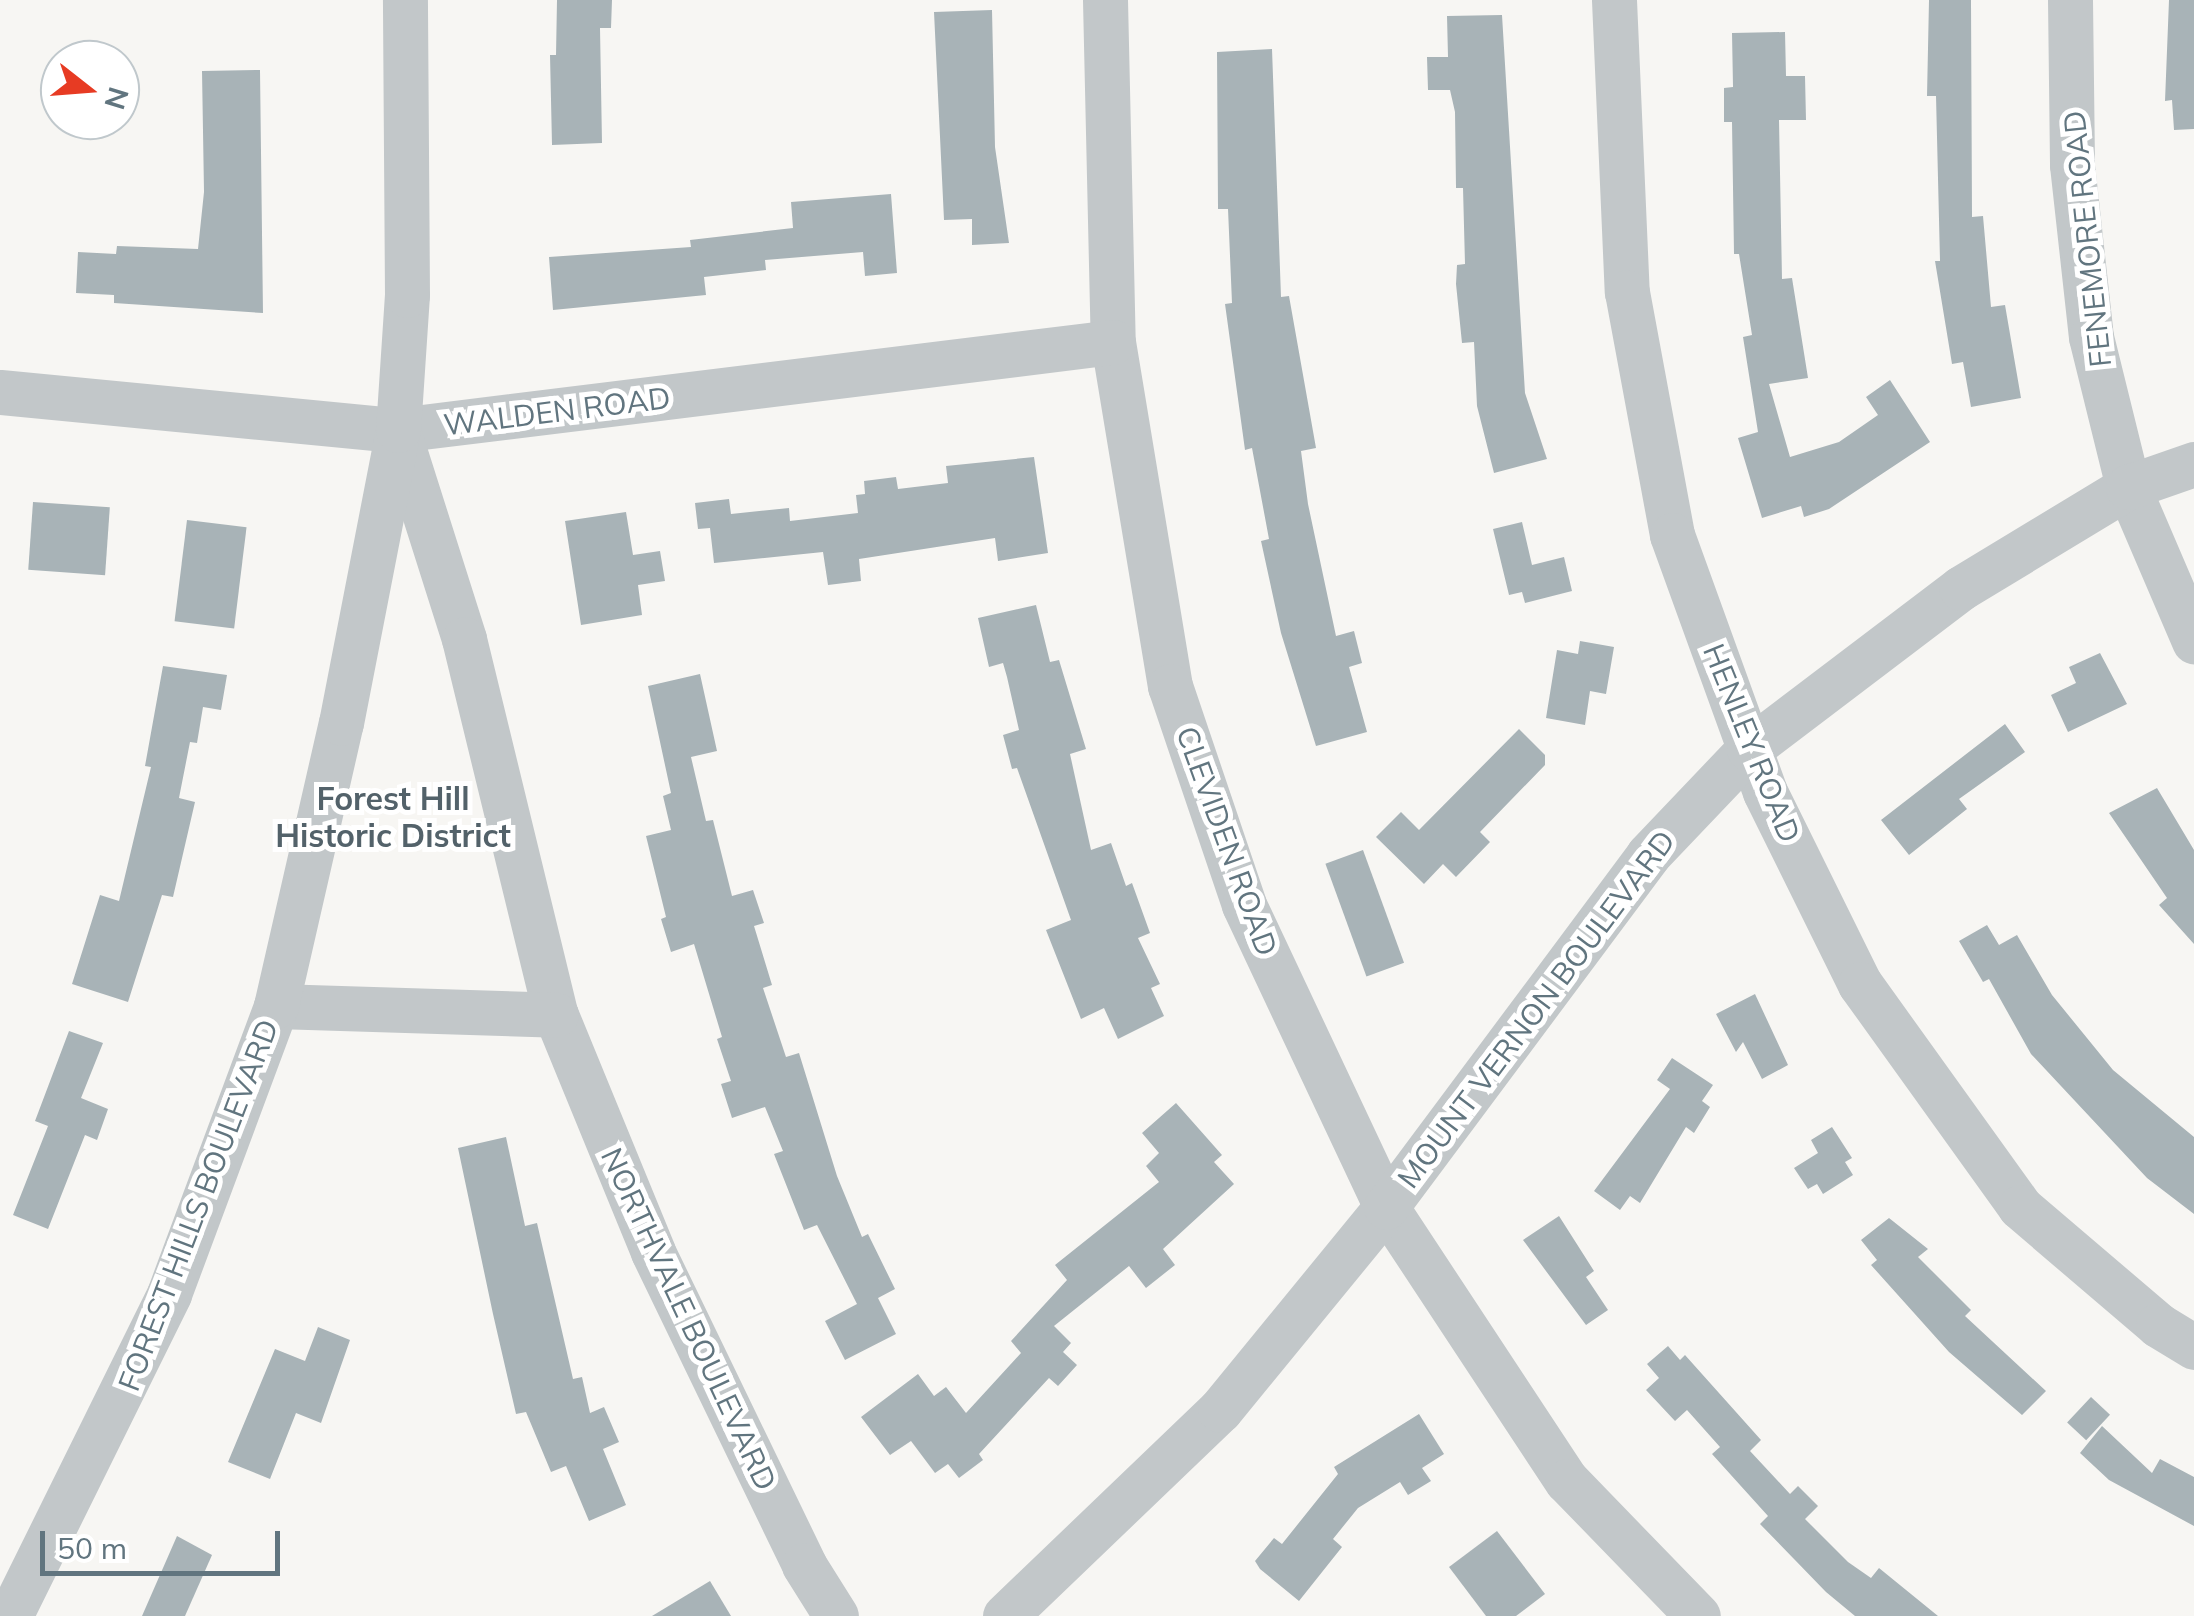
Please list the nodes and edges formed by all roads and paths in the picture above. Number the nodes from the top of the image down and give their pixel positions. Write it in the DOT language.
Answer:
graph roads {
  1 [pos="405,0"];
  2 [pos="1104,0"];
  3 [pos="1614,0"];
  4 [pos="2070,0"];
  5 [pos="1113,342"];
  6 [pos="0,392"];
  7 [pos="398,430"];
  8 [pos="2194,464"];
  9 [pos="2128,487"];
  10 [pos="2194,642"];
  11 [pos="1749,749"];
  12 [pos="276,1006"];
  13 [pos="556,1015"];
  14 [pos="1386,1207"];
  15 [pos="2194,1348"];
  16 [pos="10,1616"];
  17 [pos="836,1616"];
  18 [pos="1005,1616"];
  19 [pos="1698,1616"];
  1 -- 7 [label="street, FOREST HILLS BOULEVARD"];
  2 -- 5 [label="street, CLEVIDEN ROAD"];
  3 -- 11 [label="street, HENLEY ROAD"];
  4 -- 9 [label="street, FENEMORE ROAD"];
  5 -- 7 [label="street, WALDEN ROAD"];
  5 -- 14 [label="street, CLEVIDEN ROAD"];
  6 -- 7 [label="street, WALDEN ROAD"];
  7 -- 12 [label="street, FOREST HILLS BOULEVARD"];
  7 -- 13 [label="street, NORTHVALE BOULEVARD"];
  8 -- 9 [label="street, MOUNT VERNON BOULEVARD"];
  9 -- 10 [label="street, FENEMORE ROAD"];
  9 -- 11 [label="street, MOUNT VERNON BOULEVARD"];
  11 -- 14 [label="street, MOUNT VERNON BOULEVARD"];
  11 -- 15 [label="street, HENLEY ROAD"];
  12 -- 13 [label="street"];
  12 -- 16 [label="street, FOREST HILLS BOULEVARD"];
  13 -- 17 [label="street, NORTHVALE BOULEVARD"];
  14 -- 18 [label="street, MOUNT VERNON BOULEVARD"];
  14 -- 19 [label="street, CLEVIDEN ROAD"];
}
